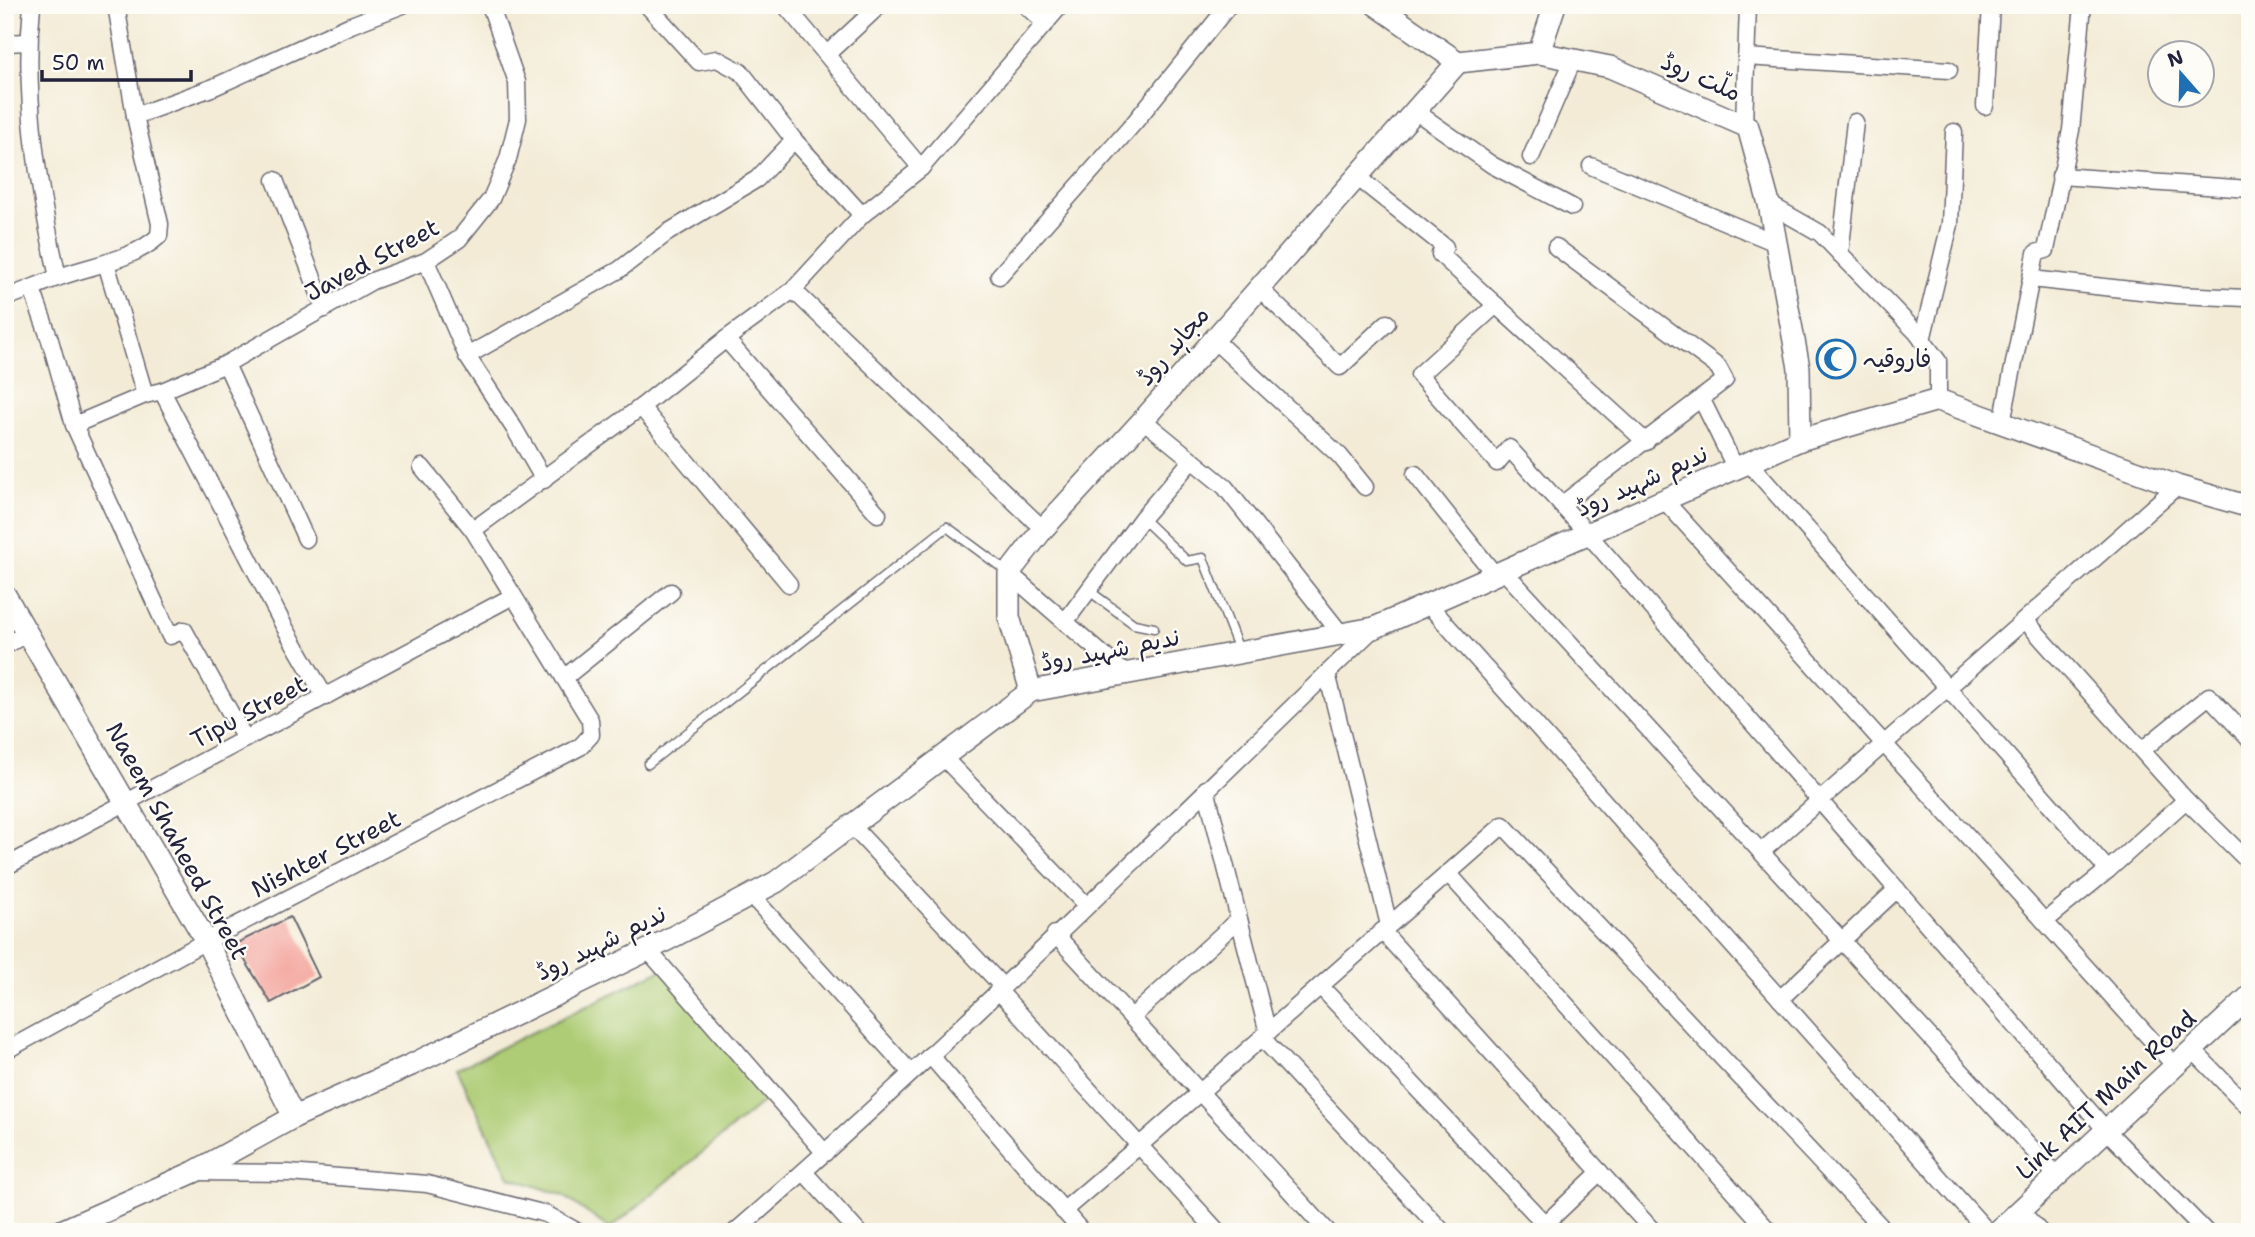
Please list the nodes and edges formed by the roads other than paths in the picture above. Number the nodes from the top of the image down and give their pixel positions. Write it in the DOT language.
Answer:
graph roads {
  1 [pos="32,5"];
  2 [pos="116,5"];
  3 [pos="402,5"];
  4 [pos="490,5"];
  5 [pos="648,5"];
  6 [pos="785,5"];
  7 [pos="880,5"];
  8 [pos="1025,5"];
  9 [pos="1061,5"];
  10 [pos="1229,5"];
  11 [pos="1377,5"];
  12 [pos="1555,5"];
  13 [pos="1748,5"];
  14 [pos="1991,5"];
  15 [pos="2083,5"];
  16 [pos="1046,24"];
  17 [pos="28,42"];
  18 [pos="5,43"];
  19 [pos="1539,53"];
  20 [pos="827,54"];
  21 [pos="1746,57"];
  22 [pos="1573,60"];
  23 [pos="1458,62"];
  24 [pos="1949,71"];
  25 [pos="1986,106"];
  26 [pos="1415,111"];
  27 [pos="135,116"];
  28 [pos="1855,122"];
  29 [pos="1744,125"];
  30 [pos="1954,132"];
  31 [pos="794,140"];
  32 [pos="1531,157"];
  33 [pos="1591,166"];
  34 [pos="921,167"];
  35 [pos="2060,176"];
  36 [pos="1357,177"];
  37 [pos="275,180"];
  38 [pos="2250,188"];
  39 [pos="1769,204"];
  40 [pos="1572,207"];
  41 [pos="862,215"];
  42 [pos="1776,243"];
  43 [pos="1556,247"];
  44 [pos="1840,254"];
  45 [pos="426,261"];
  46 [pos="106,263"];
  47 [pos="999,276"];
  48 [pos="58,277"];
  49 [pos="2031,279"];
  50 [pos="1259,288"];
  51 [pos="32,289"];
  52 [pos="793,290"];
  53 [pos="5,298"];
  54 [pos="2246,298"];
  55 [pos="1496,305"];
  56 [pos="325,309"];
  57 [pos="1387,323"];
  58 [pos="726,339"];
  59 [pos="1214,340"];
  60 [pos="1923,340"];
  61 [pos="467,356"];
  62 [pos="226,364"];
  63 [pos="162,391"];
  64 [pos="145,395"];
  65 [pos="1702,398"];
  66 [pos="1938,400"];
  67 [pos="641,407"];
  68 [pos="1143,420"];
  69 [pos="2003,423"];
  70 [pos="74,425"];
  71 [pos="1800,440"];
  72 [pos="1646,442"];
  73 [pos="1192,460"];
  74 [pos="1742,466"];
  75 [pos="422,467"];
  76 [pos="1415,474"];
  77 [pos="544,480"];
  78 [pos="2177,486"];
  79 [pos="1364,487"];
  80 [pos="1664,500"];
  81 [pos="1561,505"];
  82 [pos="2250,507"];
  83 [pos="878,514"];
  84 [pos="1142,518"];
  85 [pos="1043,528"];
  86 [pos="473,530"];
  87 [pos="1588,534"];
  88 [pos="306,539"];
  89 [pos="1009,573"];
  90 [pos="1499,573"];
  91 [pos="789,583"];
  92 [pos="1088,590"];
  93 [pos="671,592"];
  94 [pos="5,595"];
  95 [pos="513,596"];
  96 [pos="1428,604"];
  97 [pos="2025,620"];
  98 [pos="1065,622"];
  99 [pos="1154,628"];
  100 [pos="1374,628"];
  101 [pos="27,633"];
  102 [pos="1341,634"];
  103 [pos="5,646"];
  104 [pos="1240,653"];
  105 [pos="1327,673"];
  106 [pos="1125,674"];
  107 [pos="564,678"];
  108 [pos="1947,687"];
  109 [pos="1031,691"];
  110 [pos="325,697"];
  111 [pos="245,739"];
  112 [pos="2250,740"];
  113 [pos="1884,743"];
  114 [pos="2142,750"];
  115 [pos="943,757"];
  116 [pos="648,764"];
  117 [pos="1206,789"];
  118 [pos="1819,799"];
  119 [pos="2186,800"];
  120 [pos="127,802"];
  121 [pos="852,826"];
  122 [pos="1761,852"];
  123 [pos="2250,863"];
  124 [pos="5,867"];
  125 [pos="2108,870"];
  126 [pos="1448,873"];
  127 [pos="1897,889"];
  128 [pos="751,895"];
  129 [pos="1086,905"];
  130 [pos="1239,919"];
  131 [pos="2045,921"];
  132 [pos="1386,928"];
  133 [pos="1055,934"];
  134 [pos="206,941"];
  135 [pos="1842,941"];
  136 [pos="648,950"];
  137 [pos="1320,986"];
  138 [pos="1000,988"];
  139 [pos="2250,996"];
  140 [pos="1780,999"];
  141 [pos="1132,1017"];
  142 [pos="1265,1035"];
  143 [pos="2193,1049"];
  144 [pos="5,1051"];
  145 [pos="930,1055"];
  146 [pos="2175,1066"];
  147 [pos="911,1073"];
  148 [pos="1200,1092"];
  149 [pos="2250,1109"];
  150 [pos="294,1117"];
  151 [pos="2106,1130"];
  152 [pos="1140,1145"];
  153 [pos="825,1153"];
  154 [pos="194,1172"];
  155 [pos="804,1172"];
  156 [pos="1600,1172"];
  157 [pos="2057,1176"];
  158 [pos="2020,1210"];
  159 [pos="1063,1211"];
  160 [pos="1541,1228"];
  161 [pos="59,1232"];
  162 [pos="578,1232"];
  163 [pos="735,1232"];
  164 [pos="858,1232"];
  165 [pos="1082,1232"];
  166 [pos="1218,1232"];
  167 [pos="1328,1232"];
  168 [pos="1443,1232"];
  169 [pos="1654,1232"];
  170 [pos="1770,1232"];
  171 [pos="1886,1232"];
  172 [pos="1988,1232"];
  173 [pos="1997,1232"];
  174 [pos="2040,1232"];
  175 [pos="2206,1232"];
  1 -- 17 [label="street"];
  2 -- 27 [label="street"];
  3 -- 27 [label="street"];
  4 -- 45 [label="street, Javed Street"];
  5 -- 31 [label="street"];
  6 -- 20 [label="street"];
  7 -- 20 [label="street"];
  8 -- 16 [label="street"];
  9 -- 16 [label="street"];
  10 -- 47 [label="street"];
  11 -- 23 [label="street"];
  12 -- 19 [label="street"];
  13 -- 21 [label="street"];
  14 -- 25 [label="street"];
  15 -- 35 [label="street"];
  16 -- 34 [label="street"];
  17 -- 18 [label="street"];
  17 -- 48 [label="street"];
  19 -- 22 [label="street, ملّت روڈ"];
  19 -- 23 [label="street, ملّت روڈ"];
  20 -- 34 [label="street"];
  21 -- 24 [label="street"];
  21 -- 29 [label="street"];
  22 -- 29 [label="street, ملّت روڈ"];
  22 -- 32 [label="street"];
  23 -- 26 [label="street, مجاہد روڈ"];
  26 -- 36 [label="street, مجاہد روڈ"];
  26 -- 40 [label="street"];
  27 -- 46 [label="street"];
  28 -- 44 [label="street"];
  29 -- 39 [label="street, ملّت روڈ"];
  30 -- 60 [label="street"];
  31 -- 41 [label="street"];
  31 -- 61 [label="street"];
  33 -- 42 [label="street"];
  34 -- 41 [label="street"];
  35 -- 38 [label="street"];
  35 -- 49 [label="street"];
  36 -- 50 [label="street, مجاہد روڈ"];
  36 -- 55 [label="street"];
  37 -- 56 [label="street"];
  39 -- 42 [label="street, ملّت روڈ"];
  39 -- 44 [label="street"];
  41 -- 52 [label="street"];
  42 -- 71 [label="street, ملّت روڈ"];
  43 -- 65 [label="street"];
  44 -- 60 [label="street"];
  45 -- 56 [label="street, Javed Street"];
  45 -- 61 [label="street"];
  46 -- 48 [label="street"];
  46 -- 64 [label="street"];
  48 -- 51 [label="street"];
  49 -- 54 [label="street"];
  49 -- 69 [label="street"];
  50 -- 57 [label="street"];
  50 -- 59 [label="street, مجاہد روڈ"];
  51 -- 53 [label="street"];
  51 -- 70 [label="street"];
  52 -- 58 [label="street"];
  52 -- 85 [label="street"];
  55 -- 72 [label="street"];
  55 -- 81 [label="street"];
  56 -- 62 [label="street, Javed Street"];
  58 -- 67 [label="street"];
  58 -- 83 [label="street"];
  59 -- 68 [label="street, مجاہد روڈ"];
  59 -- 79 [label="street"];
  60 -- 66 [label="street"];
  61 -- 77 [label="street"];
  62 -- 63 [label="street, Javed Street"];
  62 -- 88 [label="street"];
  63 -- 64 [label="street, Javed Street"];
  63 -- 110 [label="street"];
  64 -- 70 [label="street, Javed Street"];
  65 -- 72 [label="street"];
  65 -- 74 [label="street"];
  66 -- 69 [label="street"];
  66 -- 71 [label="street, ندیم شہید روڈ"];
  67 -- 77 [label="street"];
  67 -- 91 [label="street"];
  68 -- 73 [label="street"];
  68 -- 85 [label="street, مجاہد روڈ"];
  69 -- 78 [label="street"];
  70 -- 111 [label="street"];
  71 -- 74 [label="street, ندیم شہید روڈ"];
  72 -- 81 [label="street"];
  73 -- 84 [label="street"];
  73 -- 102 [label="street"];
  74 -- 80 [label="street, ندیم شہید روڈ"];
  74 -- 108 [label="street"];
  75 -- 86 [label="street"];
  76 -- 90 [label="street"];
  77 -- 86 [label="street"];
  78 -- 82 [label="street"];
  78 -- 97 [label="street"];
  80 -- 87 [label="street, ندیم شہید روڈ"];
  80 -- 113 [label="street"];
  81 -- 87 [label="street"];
  84 -- 92 [label="street"];
  84 -- 104 [label="lane"];
  85 -- 89 [label="street, مجاہد روڈ"];
  86 -- 95 [label="street"];
  87 -- 90 [label="street, ندیم شہید روڈ"];
  87 -- 118 [label="street"];
  89 -- 98 [label="street"];
  89 -- 109 [label="street"];
  89 -- 116 [label="lane"];
  90 -- 96 [label="street, ندیم شہید روڈ"];
  90 -- 122 [label="street"];
  92 -- 98 [label="street"];
  92 -- 99 [label="lane"];
  93 -- 107 [label="street"];
  94 -- 101 [label="street, Naeem Shaheed Street"];
  95 -- 107 [label="street"];
  95 -- 110 [label="street, Tipu Street"];
  96 -- 100 [label="street, ندیم شہید روڈ"];
  96 -- 140 [label="street"];
  97 -- 108 [label="street"];
  97 -- 114 [label="street"];
  98 -- 106 [label="street"];
  100 -- 102 [label="street, ندیم شہید روڈ"];
  100 -- 105 [label="street"];
  101 -- 103 [label="street"];
  101 -- 120 [label="street, Naeem Shaheed Street"];
  102 -- 104 [label="street, ندیم شہید روڈ"];
  104 -- 106 [label="street, ندیم شہید روڈ"];
  105 -- 117 [label="street"];
  105 -- 132 [label="street"];
  106 -- 109 [label="street, ندیم شہید روڈ"];
  107 -- 134 [label="street, Nishter Street"];
  108 -- 113 [label="street"];
  108 -- 125 [label="street"];
  109 -- 115 [label="street, ندیم شہید روڈ"];
  110 -- 111 [label="street, Tipu Street"];
  111 -- 120 [label="street, Tipu Street"];
  112 -- 114 [label="street"];
  113 -- 118 [label="street"];
  113 -- 131 [label="street"];
  114 -- 119 [label="street"];
  115 -- 121 [label="street, ندیم شہید روڈ"];
  115 -- 129 [label="street"];
  117 -- 129 [label="street"];
  117 -- 130 [label="street"];
  118 -- 122 [label="street"];
  118 -- 127 [label="street"];
  119 -- 123 [label="street"];
  119 -- 125 [label="street"];
  120 -- 124 [label="street, Tipu Street"];
  120 -- 134 [label="street, Naeem Shaheed Street"];
  121 -- 128 [label="street, ندیم شہید روڈ"];
  121 -- 138 [label="street"];
  122 -- 135 [label="street"];
  125 -- 131 [label="street"];
  126 -- 132 [label="street"];
  126 -- 170 [label="street"];
  126 -- 171 [label="street"];
  127 -- 135 [label="street"];
  127 -- 151 [label="street"];
  128 -- 136 [label="street, ندیم شہید روڈ"];
  128 -- 147 [label="street"];
  129 -- 133 [label="street"];
  130 -- 141 [label="street"];
  130 -- 142 [label="street"];
  131 -- 146 [label="street"];
  132 -- 137 [label="street"];
  132 -- 156 [label="street"];
  133 -- 138 [label="street"];
  133 -- 141 [label="street"];
  134 -- 144 [label="street, Nishter Street"];
  134 -- 150 [label="street, Naeem Shaheed Street"];
  135 -- 140 [label="street"];
  135 -- 157 [label="street"];
  136 -- 150 [label="street, ندیم شہید روڈ"];
  136 -- 153 [label="street"];
  137 -- 142 [label="street"];
  137 -- 160 [label="street"];
  138 -- 145 [label="street"];
  138 -- 152 [label="street"];
  139 -- 143 [label="street, Link AIT Main Road"];
  140 -- 172 [label="street"];
  141 -- 148 [label="street"];
  142 -- 148 [label="street"];
  142 -- 168 [label="street"];
  143 -- 146 [label="street, Link AIT Main Road"];
  143 -- 149 [label="street"];
  145 -- 147 [label="street"];
  145 -- 159 [label="street"];
  146 -- 151 [label="street, Link AIT Main Road"];
  147 -- 153 [label="street"];
  148 -- 152 [label="street"];
  148 -- 167 [label="street"];
  150 -- 154 [label="street, ندیم شہید روڈ"];
  151 -- 157 [label="street, Link AIT Main Road"];
  151 -- 175 [label="street"];
  152 -- 159 [label="street"];
  152 -- 166 [label="street"];
  153 -- 155 [label="street"];
  154 -- 161 [label="street, ندیم شہید روڈ"];
  154 -- 162 [label="street"];
  155 -- 163 [label="street"];
  155 -- 164 [label="street"];
  156 -- 160 [label="street"];
  156 -- 169 [label="street"];
  157 -- 158 [label="street, Link AIT Main Road"];
  158 -- 173 [label="street, Link AIT Main Road"];
  158 -- 174 [label="street"];
  159 -- 165 [label="street"];
}
